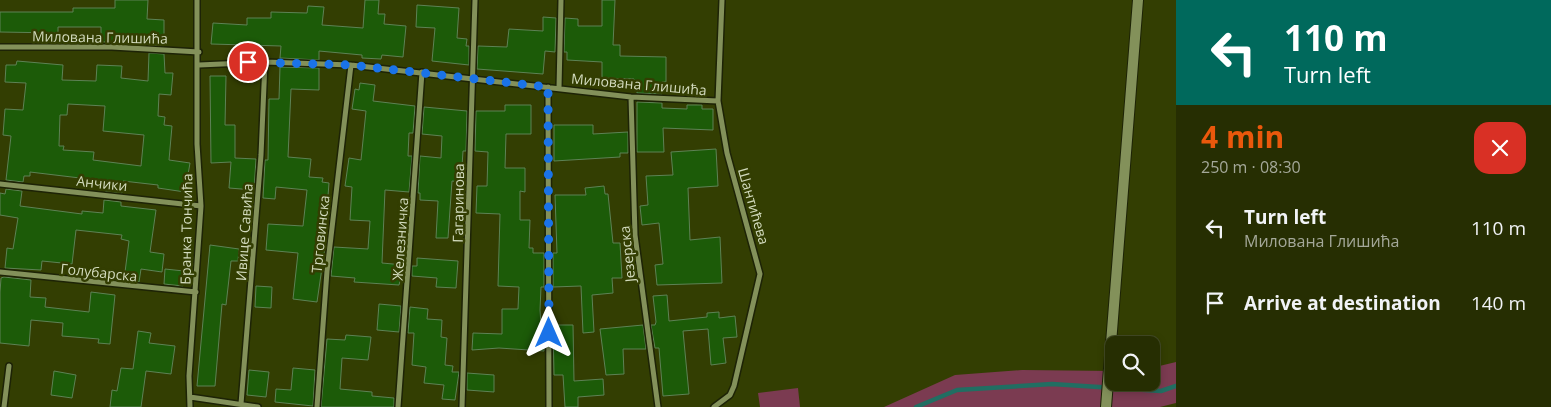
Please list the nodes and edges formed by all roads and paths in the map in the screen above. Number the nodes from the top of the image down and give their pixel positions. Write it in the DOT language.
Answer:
graph roads {
  1 [pos="198,0"];
  2 [pos="475,0"];
  3 [pos="561,0"];
  4 [pos="722,0"];
  5 [pos="1138,0"];
  6 [pos="0,47"];
  7 [pos="199,52"];
  8 [pos="264,62"];
  9 [pos="199,65"];
  10 [pos="351,65"];
  11 [pos="422,72"];
  12 [pos="473,78"];
  13 [pos="548,87"];
  14 [pos="559,88"];
  15 [pos="631,97"];
  16 [pos="718,101"];
  17 [pos="0,184"];
  18 [pos="201,206"];
  19 [pos="0,272"];
  20 [pos="196,292"];
  21 [pos="9,366"];
  22 [pos="190,396"];
  23 [pos="241,404"];
  24 [pos="4,407"];
  25 [pos="190,407"];
  26 [pos="258,407"];
  27 [pos="317,407"];
  28 [pos="398,407"];
  29 [pos="462,407"];
  30 [pos="549,407"];
  31 [pos="658,407"];
  32 [pos="714,407"];
  33 [pos="1106,407"];
  1 -- 7 [label="street, Бранка Тончића"];
  2 -- 12 [label="street, Гагаринова"];
  3 -- 14 [label="street"];
  4 -- 16 [label="street, Шантићева"];
  5 -- 33 [label="main road"];
  6 -- 7 [label="street, Милована Глишића"];
  7 -- 9 [label="street, Бранка Тончића"];
  8 -- 9 [label="street, Милована Глишића"];
  8 -- 10 [label="street, Милована Глишића"];
  8 -- 23 [label="street, Ивице Савића"];
  9 -- 18 [label="street, Бранка Тончића"];
  10 -- 11 [label="street, Милована Глишића"];
  10 -- 27 [label="street, Трговинска"];
  11 -- 12 [label="street, Милована Глишића"];
  11 -- 28 [label="street, Железничка"];
  12 -- 13 [label="street, Милована Глишића"];
  12 -- 29 [label="street, Гагаринова"];
  13 -- 14 [label="street, Милована Глишића"];
  13 -- 30 [label="street"];
  14 -- 15 [label="street, Милована Глишића"];
  15 -- 16 [label="street, Милована Глишића"];
  15 -- 31 [label="street, Језерска"];
  16 -- 32 [label="street, Шантићева"];
  17 -- 18 [label="street, Анчики"];
  18 -- 20 [label="street, Бранка Тончића"];
  19 -- 20 [label="street, Голубарска"];
  20 -- 22 [label="street, Бранка Тончића"];
  21 -- 24 [label="street"];
  22 -- 23 [label="street"];
  22 -- 25 [label="street, Бранка Тончића"];
  23 -- 26 [label="street"];
}
